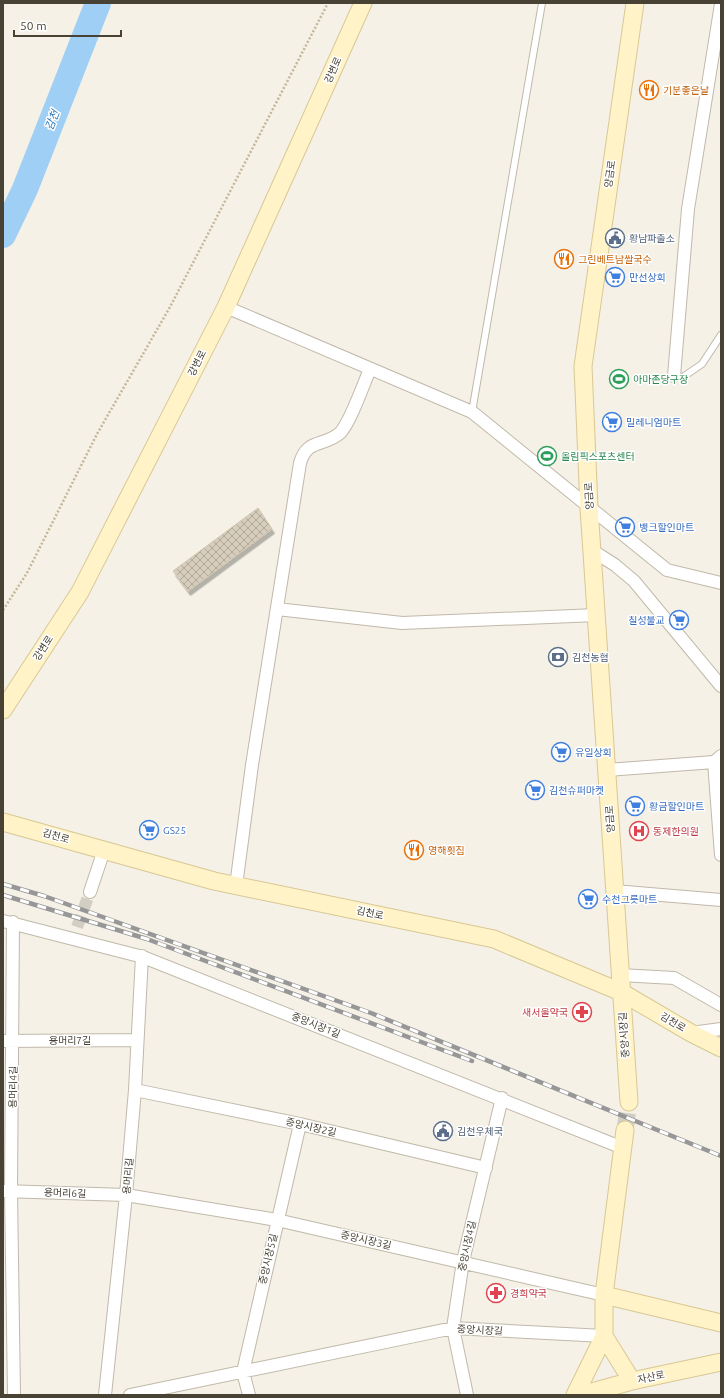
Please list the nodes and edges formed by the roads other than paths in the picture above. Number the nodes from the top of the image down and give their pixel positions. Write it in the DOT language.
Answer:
graph roads {
  1 [pos="363,3"];
  2 [pos="542,3"];
  3 [pos="635,3"];
  4 [pos="721,4"];
  5 [pos="226,307"];
  6 [pos="721,335"];
  7 [pos="370,369"];
  8 [pos="674,376"];
  9 [pos="472,412"];
  10 [pos="589,508"];
  11 [pos="592,551"];
  12 [pos="721,583"];
  13 [pos="277,609"];
  14 [pos="597,615"];
  15 [pos="721,686"];
  16 [pos="3,710"];
  17 [pos="717,759"];
  18 [pos="607,770"];
  19 [pos="3,822"];
  20 [pos="104,850"];
  21 [pos="721,855"];
  22 [pos="236,886"];
  23 [pos="614,891"];
  24 [pos="90,892"];
  25 [pos="719,898"];
  26 [pos="8,922"];
  27 [pos="142,956"];
  28 [pos="620,983"];
  29 [pos="721,1006"];
  30 [pos="721,1029"];
  31 [pos="691,1033"];
  32 [pos="8,1040"];
  33 [pos="137,1040"];
  34 [pos="721,1048"];
  35 [pos="135,1090"];
  36 [pos="502,1098"];
  37 [pos="629,1102"];
  38 [pos="300,1124"];
  39 [pos="625,1130"];
  40 [pos="623,1148"];
  41 [pos="486,1168"];
  42 [pos="7,1191"];
  43 [pos="126,1195"];
  44 [pos="277,1220"];
  45 [pos="463,1261"];
  46 [pos="604,1295"];
  47 [pos="721,1323"];
  48 [pos="453,1328"];
  49 [pos="604,1336"];
  50 [pos="721,1362"];
  51 [pos="243,1372"];
  52 [pos="632,1381"];
  53 [pos="14,1395"];
  54 [pos="105,1395"];
  55 [pos="130,1395"];
  56 [pos="248,1395"];
  57 [pos="467,1395"];
  58 [pos="576,1395"];
  59 [pos="581,1395"];
  1 -- 5 [label="street, 강변로"];
  2 -- 9 [label="lane"];
  3 -- 10 [label="street, 양금로"];
  4 -- 8 [label="street"];
  5 -- 7 [label="street"];
  5 -- 16 [label="street, 강변로"];
  6 -- 8 [label="lane"];
  7 -- 9 [label="street"];
  7 -- 13 [label="street"];
  9 -- 10 [label="street"];
  10 -- 11 [label="street, 양금로"];
  10 -- 12 [label="street"];
  11 -- 14 [label="street, 양금로"];
  11 -- 15 [label="street"];
  13 -- 14 [label="street"];
  13 -- 22 [label="street"];
  14 -- 18 [label="street, 양금로"];
  17 -- 18 [label="street"];
  17 -- 21 [label="street"];
  18 -- 23 [label="street, 양금로"];
  19 -- 20 [label="street, 김천로"];
  20 -- 22 [label="street, 김천로"];
  20 -- 24 [label="street"];
  22 -- 28 [label="street, 김천로"];
  23 -- 25 [label="street"];
  23 -- 28 [label="street, 양금로"];
  26 -- 27 [label="street, 중앙시장1길"];
  26 -- 32 [label="street, 용머리4길"];
  27 -- 33 [label="street, 용머리길"];
  27 -- 36 [label="street, 중앙시장1길"];
  28 -- 29 [label="street"];
  28 -- 31 [label="street, 김천로"];
  28 -- 37 [label="street, 중앙시장길"];
  30 -- 31 [label="street"];
  31 -- 34 [label="street, 김천로"];
  32 -- 33 [label="street, 용머리7길"];
  32 -- 42 [label="street, 용머리4길"];
  33 -- 35 [label="street, 용머리길"];
  35 -- 38 [label="street, 중앙시장2길"];
  35 -- 43 [label="street, 용머리길"];
  36 -- 40 [label="street, 중앙시장1길"];
  36 -- 41 [label="street, 중앙시장4길"];
  38 -- 41 [label="street, 중앙시장2길"];
  38 -- 44 [label="street, 중앙시장5길"];
  39 -- 40 [label="street"];
  40 -- 46 [label="street"];
  41 -- 45 [label="street, 중앙시장4길"];
  42 -- 43 [label="street, 용머리6길"];
  42 -- 53 [label="street, 용머리4길"];
  43 -- 44 [label="street, 중앙시장3길"];
  43 -- 54 [label="street, 용머리길"];
  44 -- 45 [label="street, 중앙시장3길"];
  44 -- 51 [label="street, 중앙시장5길"];
  45 -- 46 [label="street, 중앙시장3길"];
  45 -- 48 [label="street, 중앙시장4길"];
  46 -- 47 [label="street"];
  46 -- 49 [label="street"];
  48 -- 49 [label="street, 중앙시장길"];
  48 -- 51 [label="street, 중앙시장길"];
  48 -- 57 [label="street, 중앙시장4길"];
  49 -- 52 [label="street"];
  49 -- 58 [label="street"];
  50 -- 52 [label="street, 자산로"];
  51 -- 55 [label="street, 중앙시장길"];
  51 -- 56 [label="street, 중앙시장5길"];
  52 -- 59 [label="street, 자산로"];
}
